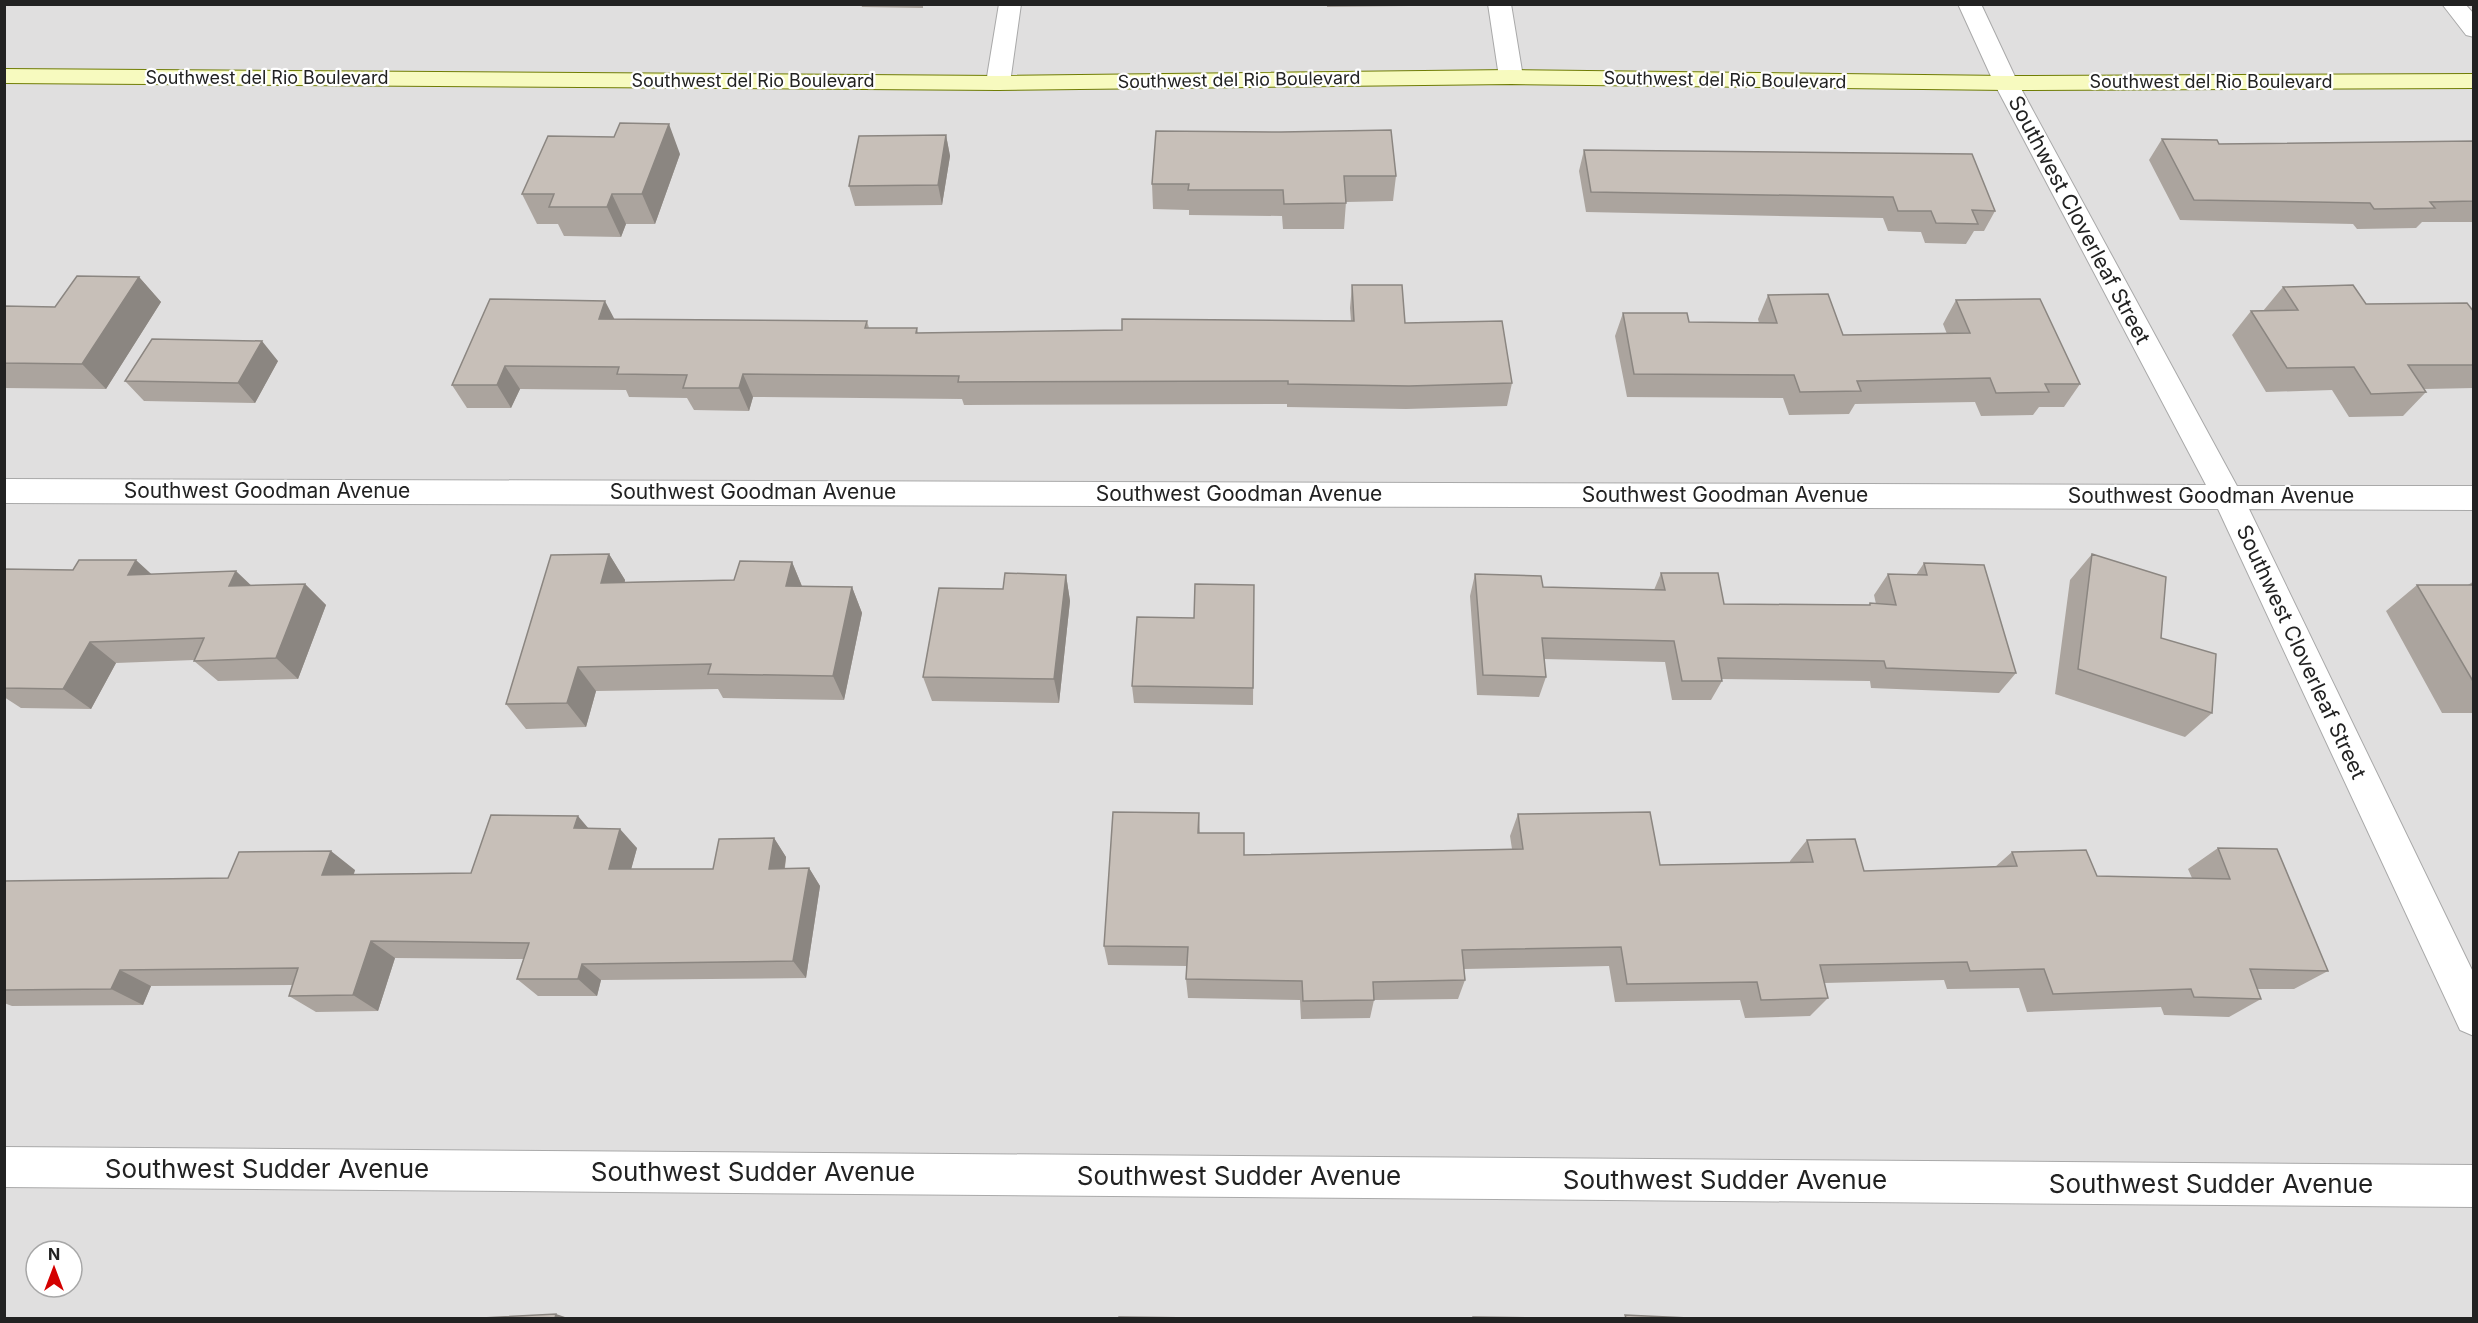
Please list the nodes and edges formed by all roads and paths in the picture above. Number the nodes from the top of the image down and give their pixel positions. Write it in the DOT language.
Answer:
graph roads {
  1 [pos="1010,4"];
  2 [pos="1499,4"];
  3 [pos="1969,4"];
  4 [pos="2453,4"];
  5 [pos="2474,30"];
  6 [pos="4,76"];
  7 [pos="1511,77"];
  8 [pos="2474,81"];
  9 [pos="998,83"];
  10 [pos="2006,83"];
  11 [pos="4,491"];
  12 [pos="2227,496"];
  13 [pos="2474,498"];
  14 [pos="2474,1017"];
  15 [pos="4,1167"];
  16 [pos="2474,1186"];
  1 -- 9 [label="street"];
  2 -- 7 [label="street"];
  3 -- 10 [label="street, Southwest Cloverleaf Street"];
  4 -- 5 [label="street"];
  6 -- 9 [label="street, Southwest del Rio Boulevard"];
  7 -- 9 [label="street, Southwest del Rio Boulevard"];
  7 -- 10 [label="street, Southwest del Rio Boulevard"];
  8 -- 10 [label="street, Southwest del Rio Boulevard"];
  10 -- 12 [label="street, Southwest Cloverleaf Street"];
  11 -- 12 [label="street, Southwest Goodman Avenue"];
  12 -- 13 [label="street, Southwest Goodman Avenue"];
  12 -- 14 [label="street, Southwest Cloverleaf Street"];
  15 -- 16 [label="street, Southwest Sudder Avenue"];
}
